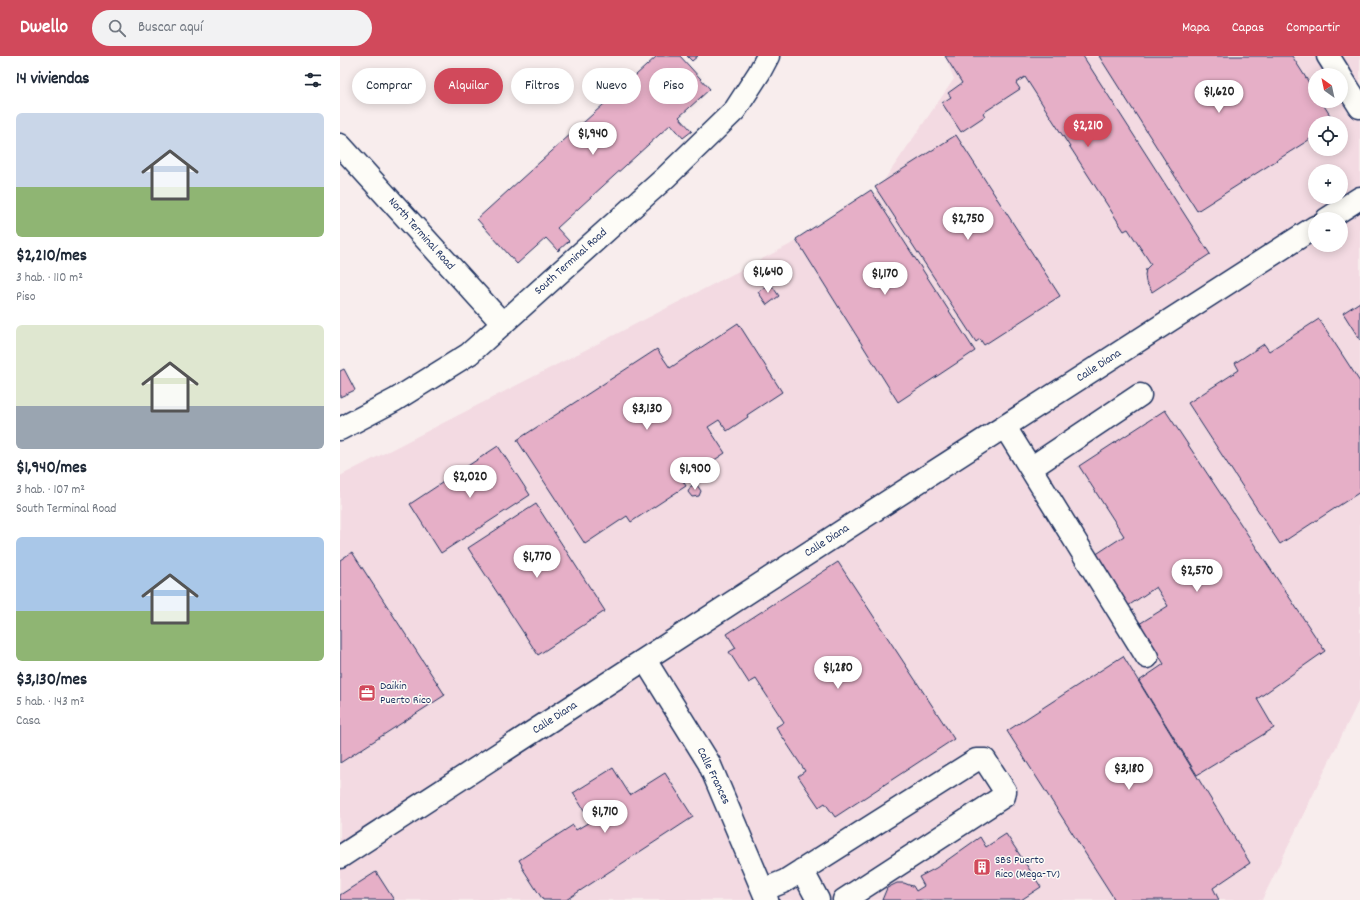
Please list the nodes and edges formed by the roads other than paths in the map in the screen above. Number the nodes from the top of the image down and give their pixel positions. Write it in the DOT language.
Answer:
graph roads {
  1 [pos="768,56"];
  2 [pos="1328,56"];
  3 [pos="1335,68"];
  4 [pos="1348,88"];
  5 [pos="1360,107"];
  6 [pos="340,145"];
  7 [pos="1360,198"];
  8 [pos="1338,212"];
  9 [pos="1308,232"];
  10 [pos="503,324"];
  11 [pos="1140,395"];
  12 [pos="1005,427"];
  13 [pos="340,429"];
  14 [pos="1031,468"];
  15 [pos="1147,657"];
  16 [pos="645,660"];
  17 [pos="340,857"];
  18 [pos="802,870"];
  19 [pos="765,895"];
  20 [pos="818,900"];
  21 [pos="844,900"];
  1 -- 10 [label="street, South Terminal Road"];
  2 -- 3 [label="street"];
  4 -- 5 [label="street"];
  6 -- 10 [label="street, North Terminal Road"];
  7 -- 8 [label="street"];
  9 -- 12 [label="street, Calle Diana"];
  10 -- 13 [label="street, South Terminal Road"];
  11 -- 14 [label="street"];
  12 -- 14 [label="street"];
  12 -- 16 [label="street, Calle Diana"];
  14 -- 15 [label="street"];
  16 -- 17 [label="street, Calle Diana"];
  16 -- 19 [label="street, Calle Frances"];
  18 -- 19 [label="street"];
  18 -- 20 [label="street"];
  18 -- 21 [label="street"];
}
